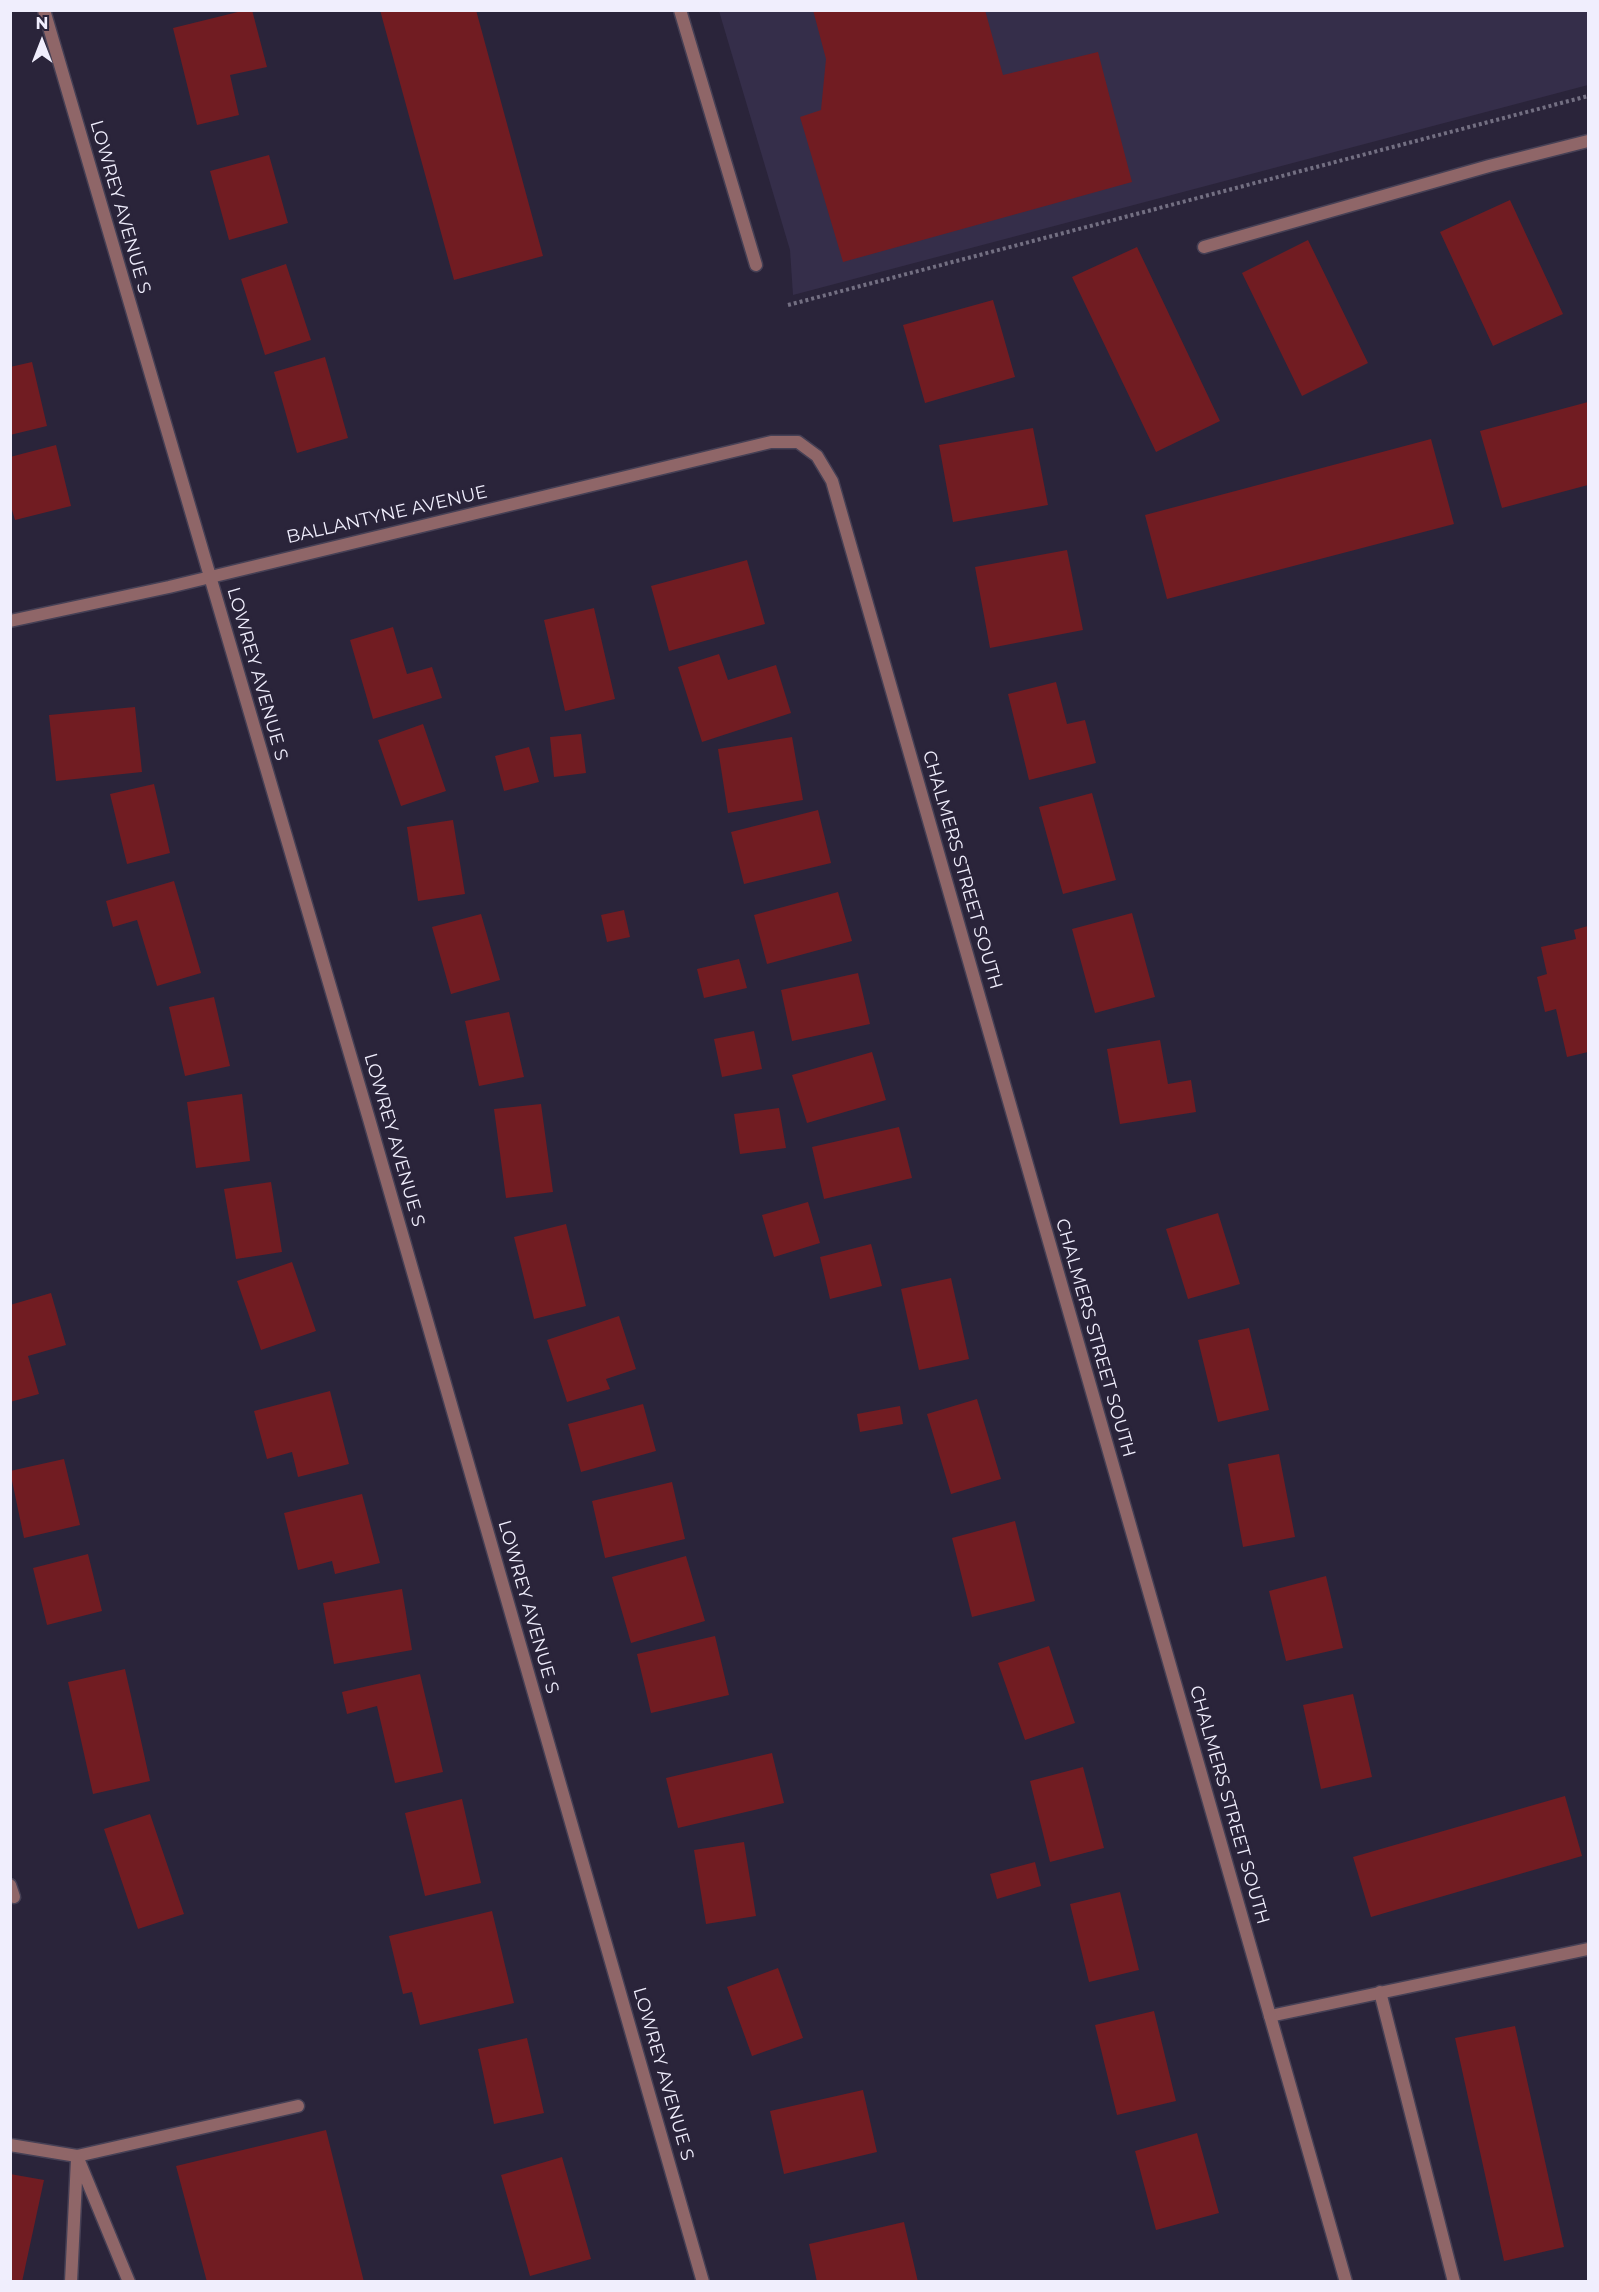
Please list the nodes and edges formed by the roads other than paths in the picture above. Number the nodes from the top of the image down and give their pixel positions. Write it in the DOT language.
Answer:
graph roads {
  1 [pos="44,10"];
  2 [pos="680,10"];
  3 [pos="1588,141"];
  4 [pos="1204,248"];
  5 [pos="756,265"];
  6 [pos="771,442"];
  7 [pos="209,577"];
  8 [pos="10,621"];
  9 [pos="1588,1949"];
  10 [pos="1380,1992"];
  11 [pos="1270,2016"];
  12 [pos="298,2106"];
  13 [pos="10,2145"];
  14 [pos="77,2156"];
  15 [pos="71,2282"];
  16 [pos="129,2282"];
  17 [pos="703,2282"];
  18 [pos="1346,2282"];
  19 [pos="1454,2282"];
  1 -- 7 [label="street, LOWREY AVENUE S"];
  2 -- 5 [label="street"];
  3 -- 4 [label="street"];
  6 -- 7 [label="street, BALLANTYNE AVENUE"];
  6 -- 11 [label="street, CHALMERS STREET SOUTH"];
  7 -- 8 [label="street, BALLANTYNE AVENUE"];
  7 -- 17 [label="street, LOWREY AVENUE S"];
  9 -- 10 [label="street"];
  10 -- 11 [label="street"];
  10 -- 19 [label="street"];
  11 -- 18 [label="street, CHALMERS STREET SOUTH"];
  12 -- 14 [label="street"];
  13 -- 14 [label="street"];
  14 -- 15 [label="street"];
  14 -- 16 [label="street"];
}
